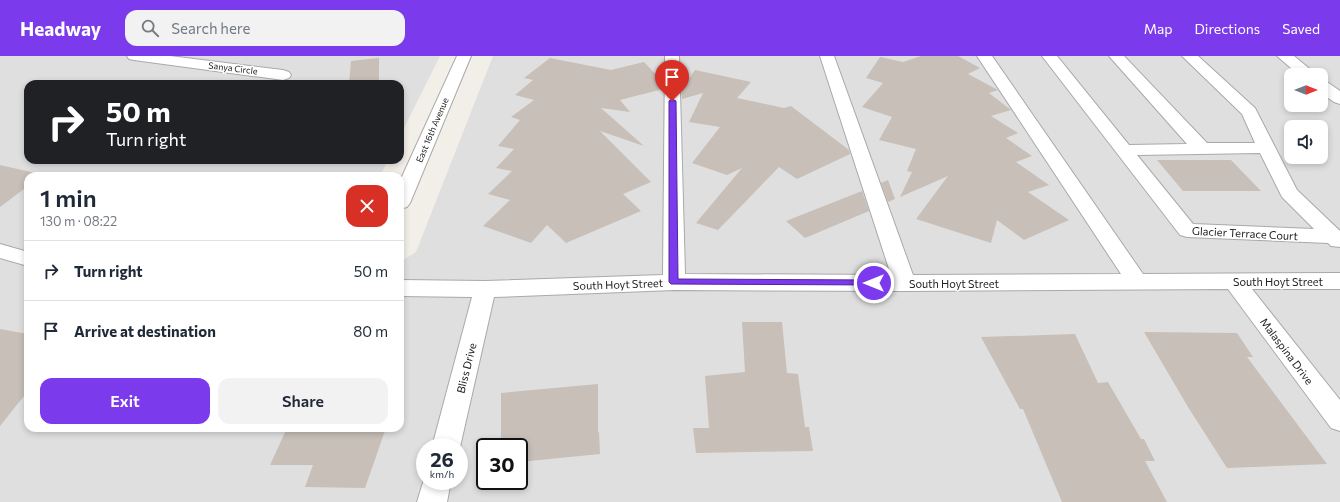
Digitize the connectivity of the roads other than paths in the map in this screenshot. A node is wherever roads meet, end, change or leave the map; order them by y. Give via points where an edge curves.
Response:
1 (134, 56) edge
2 (464, 56) edge
3 (672, 56) edge
4 (826, 56) edge
5 (984, 56) edge
6 (1049, 56) edge
7 (1116, 56) edge
8 (1189, 56) edge
9 (1284, 56) edge
10 (1300, 68) edge
11 (283, 75) dead end
12 (1328, 90) edge
13 (1340, 99) edge
14 (1267, 148) junction
15 (1202, 149) junction
16 (1123, 150) junction
17 (404, 194) edge
18 (1337, 240) edge
19 (0, 251) edge
20 (24, 259) edge
21 (1234, 281) junction
22 (1340, 281) edge
23 (674, 282) junction
24 (1137, 282) junction
25 (905, 283) junction
26 (404, 288) edge
27 (485, 289) junction
28 (1340, 420) edge
29 (448, 438) edge
30 (435, 490) edge
31 (432, 502) edge

1 - 11 street, Sanya Circle
2 - 17 street, East 16th Avenue
3 - 23 street
4 - 25 street
5 - 24 street
6 - 16 street, Glacier Terrace Court
7 - 15 street
8 - 14 street, Glacier Terrace Court via 1249,112
9 - 10 street
12 - 13 street
14 - 15 street
14 - 18 street, Glacier Terrace Court via 1289,193
15 - 16 street
16 - 18 street, Glacier Terrace Court via 1187,230
19 - 20 street
21 - 22 street, South Hoyt Street
21 - 24 street, South Hoyt Street
21 - 28 street, Malaspina Drive
23 - 25 street, South Hoyt Street
23 - 27 street, South Hoyt Street
24 - 25 street, South Hoyt Street
26 - 27 street, South Hoyt Street
27 - 29 street, Bliss Drive
30 - 31 street

